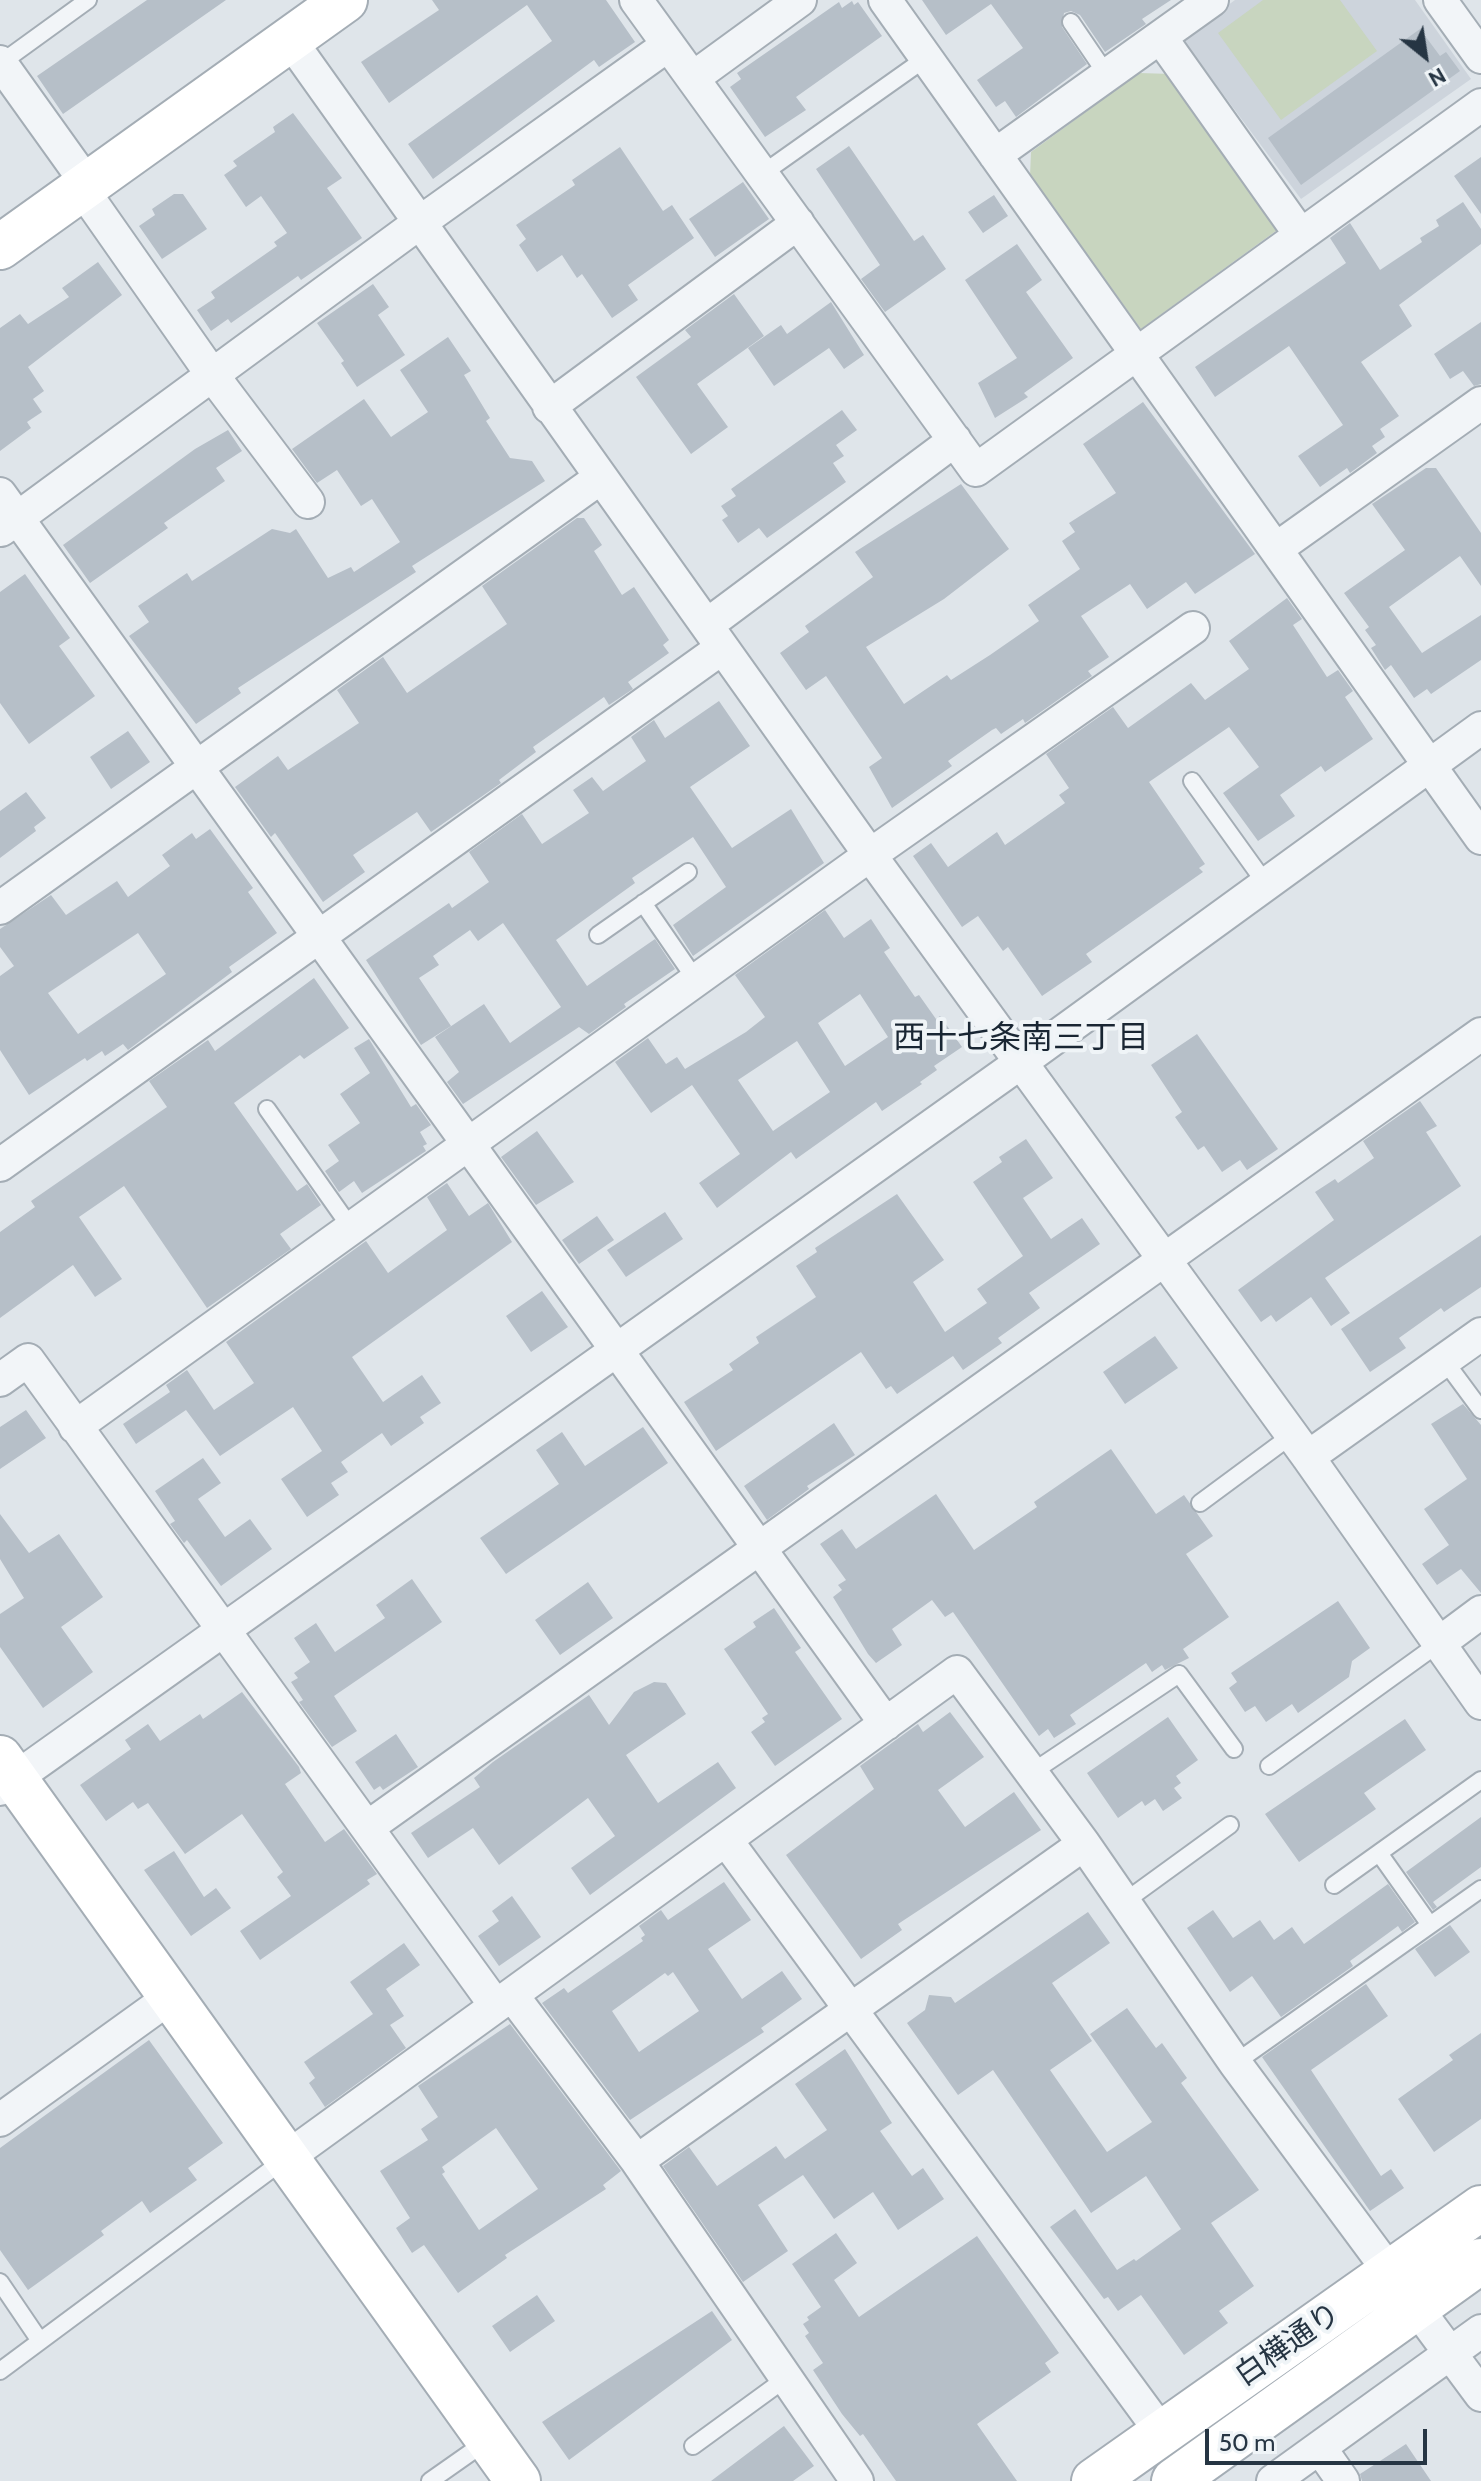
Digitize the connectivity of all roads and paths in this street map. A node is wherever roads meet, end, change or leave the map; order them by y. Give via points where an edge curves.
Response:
1 (88, 0) edge
2 (636, 0) edge
3 (800, 0) edge
4 (885, 0) edge
5 (1212, 0) edge
6 (1440, 0) edge
7 (330, 4) edge
8 (1071, 22) dead end
9 (1161, 38) junction
10 (290, 40) junction
11 (668, 45) junction
12 (1481, 57) edge
13 (926, 58) junction
14 (0, 62) edge
15 (1107, 75) junction
16 (693, 78) junction
17 (1481, 105) edge
18 (995, 155) junction
19 (762, 174) junction
20 (85, 187) junction
21 (419, 223) junction
22 (798, 223) junction
23 (1300, 234) junction
24 (0, 247) edge
25 (1137, 353) junction
26 (213, 376) junction
27 (1481, 403) edge
28 (549, 407) junction
29 (955, 440) junction
30 (600, 478) junction
31 (308, 502) dead end
32 (6, 514) edge
33 (1276, 549) junction
34 (1193, 628) dead end
35 (714, 636) junction
36 (1481, 728) edge
37 (1430, 765) junction
38 (196, 766) junction
39 (1192, 781) dead end
40 (1481, 838) edge
41 (870, 855) junction
42 (688, 872) dead end
43 (1266, 884) junction
44 (643, 903) junction
45 (0, 908) edge
46 (598, 935) dead end
47 (319, 936) junction
48 (696, 980) junction
49 (1481, 1034) edge
50 (1020, 1063) junction
51 (267, 1109) dead end
52 (468, 1144) junction
53 (0, 1165) edge
54 (351, 1228) junction
55 (1163, 1261) junction
56 (1481, 1334) edge
57 (616, 1349) junction
58 (1444, 1360) junction
59 (0, 1380) edge
60 (1481, 1410) edge
61 (75, 1427) junction
62 (1300, 1446) junction
63 (1200, 1503) dead end
64 (761, 1551) junction
65 (1481, 1612) edge
66 (224, 1630) junction
67 (1438, 1644) junction
68 (1481, 1703) edge
69 (886, 1724) junction
70 (1234, 1749) dead end
71 (1269, 1766) dead end
72 (1031, 1773) junction
73 (5, 1775) edge
74 (1481, 1780) edge
75 (1230, 1825) dead end
76 (368, 1827) junction
77 (726, 1840) junction
78 (1084, 1844) junction
79 (1379, 1853) junction
80 (1334, 1885) dead end
81 (1481, 1889) edge
82 (1124, 1902) junction
83 (1430, 1925) junction
84 (172, 1996) junction
85 (504, 2001) junction
86 (850, 2010) junction
87 (1235, 2063) junction
88 (0, 2120) edge
89 (289, 2156) junction
90 (637, 2161) junction
91 (1481, 2208) edge
92 (1481, 2261) edge
93 (0, 2282) edge
94 (1402, 2292) junction
95 (1481, 2331) edge
96 (40, 2341) junction
97 (1451, 2353) junction
98 (0, 2371) edge
99 (785, 2379) junction
100 (1481, 2395) edge
101 (1162, 2433) junction
102 (489, 2440) junction
103 (693, 2446) dead end
104 (1320, 2448) junction
105 (853, 2480) edge
106 (430, 2481) edge
107 (518, 2481) edge
108 (1094, 2481) edge
109 (1174, 2481) edge
110 (1273, 2481) edge
111 (1343, 2481) edge

1 - 14 lane
2 - 11 street
3 - 16 street
4 - 13 street
5 - 9 street
6 - 12 street
7 - 10 street
8 - 15 lane
9 - 15 street
9 - 23 street
10 - 20 street
10 - 21 street
11 - 16 street
11 - 21 street
13 - 18 street
13 - 19 lane
14 - 20 street
15 - 18 street
16 - 19 street
17 - 23 street
18 - 25 street
19 - 22 street
20 - 24 street
20 - 26 street
21 - 26 street
21 - 28 street
22 - 28 street
22 - 29 street
23 - 25 street
25 - 29 street via 976,470
25 - 33 street
26 - 31 street
26 - 32 street
27 - 33 street
28 - 30 street
29 - 35 street
30 - 35 street
30 - 38 street
32 - 38 street
33 - 37 street
34 - 41 street
35 - 41 street
35 - 47 street
36 - 37 street
37 - 40 street
37 - 43 street
38 - 45 street
38 - 47 street
39 - 43 lane
41 - 48 street
41 - 50 street
42 - 44 lane
43 - 50 street
44 - 46 lane
44 - 48 lane
47 - 52 street
47 - 53 street
48 - 52 street
49 - 55 street
50 - 55 street
50 - 57 street
51 - 54 lane
52 - 54 street
52 - 57 street
54 - 61 street
55 - 62 street
55 - 64 street
56 - 58 street
57 - 64 street
57 - 66 street
58 - 60 lane
58 - 62 street
59 - 61 street via 28,1360
61 - 66 street
62 - 63 lane
62 - 67 street
64 - 69 street
64 - 76 street
65 - 67 street
66 - 73 street
66 - 76 street
67 - 68 street
67 - 71 lane
69 - 72 street via 957,1672
69 - 77 street
70 - 72 lane via 1179,1674
72 - 78 street
73 - 84 street
74 - 79 lane
75 - 82 lane
76 - 85 street
77 - 85 street
77 - 86 street
78 - 82 street
78 - 86 street
79 - 80 lane
79 - 83 lane
81 - 83 lane
82 - 87 street
83 - 87 lane
84 - 88 street
84 - 89 street
85 - 89 street
85 - 90 street
86 - 90 street
86 - 101 street
87 - 94 street
89 - 96 lane
89 - 102 street
90 - 99 street
91 - 94 street, 白樺通り
92 - 94 street, 白樺通り
93 - 96 lane
94 - 97 street
94 - 101 street, 白樺通り
94 - 109 street, 白樺通り
95 - 97 street
96 - 98 lane
97 - 100 street
97 - 104 street
99 - 103 lane
99 - 105 street
101 - 108 street, 白樺通り
102 - 106 lane
102 - 107 street
104 - 110 street
104 - 111 street

